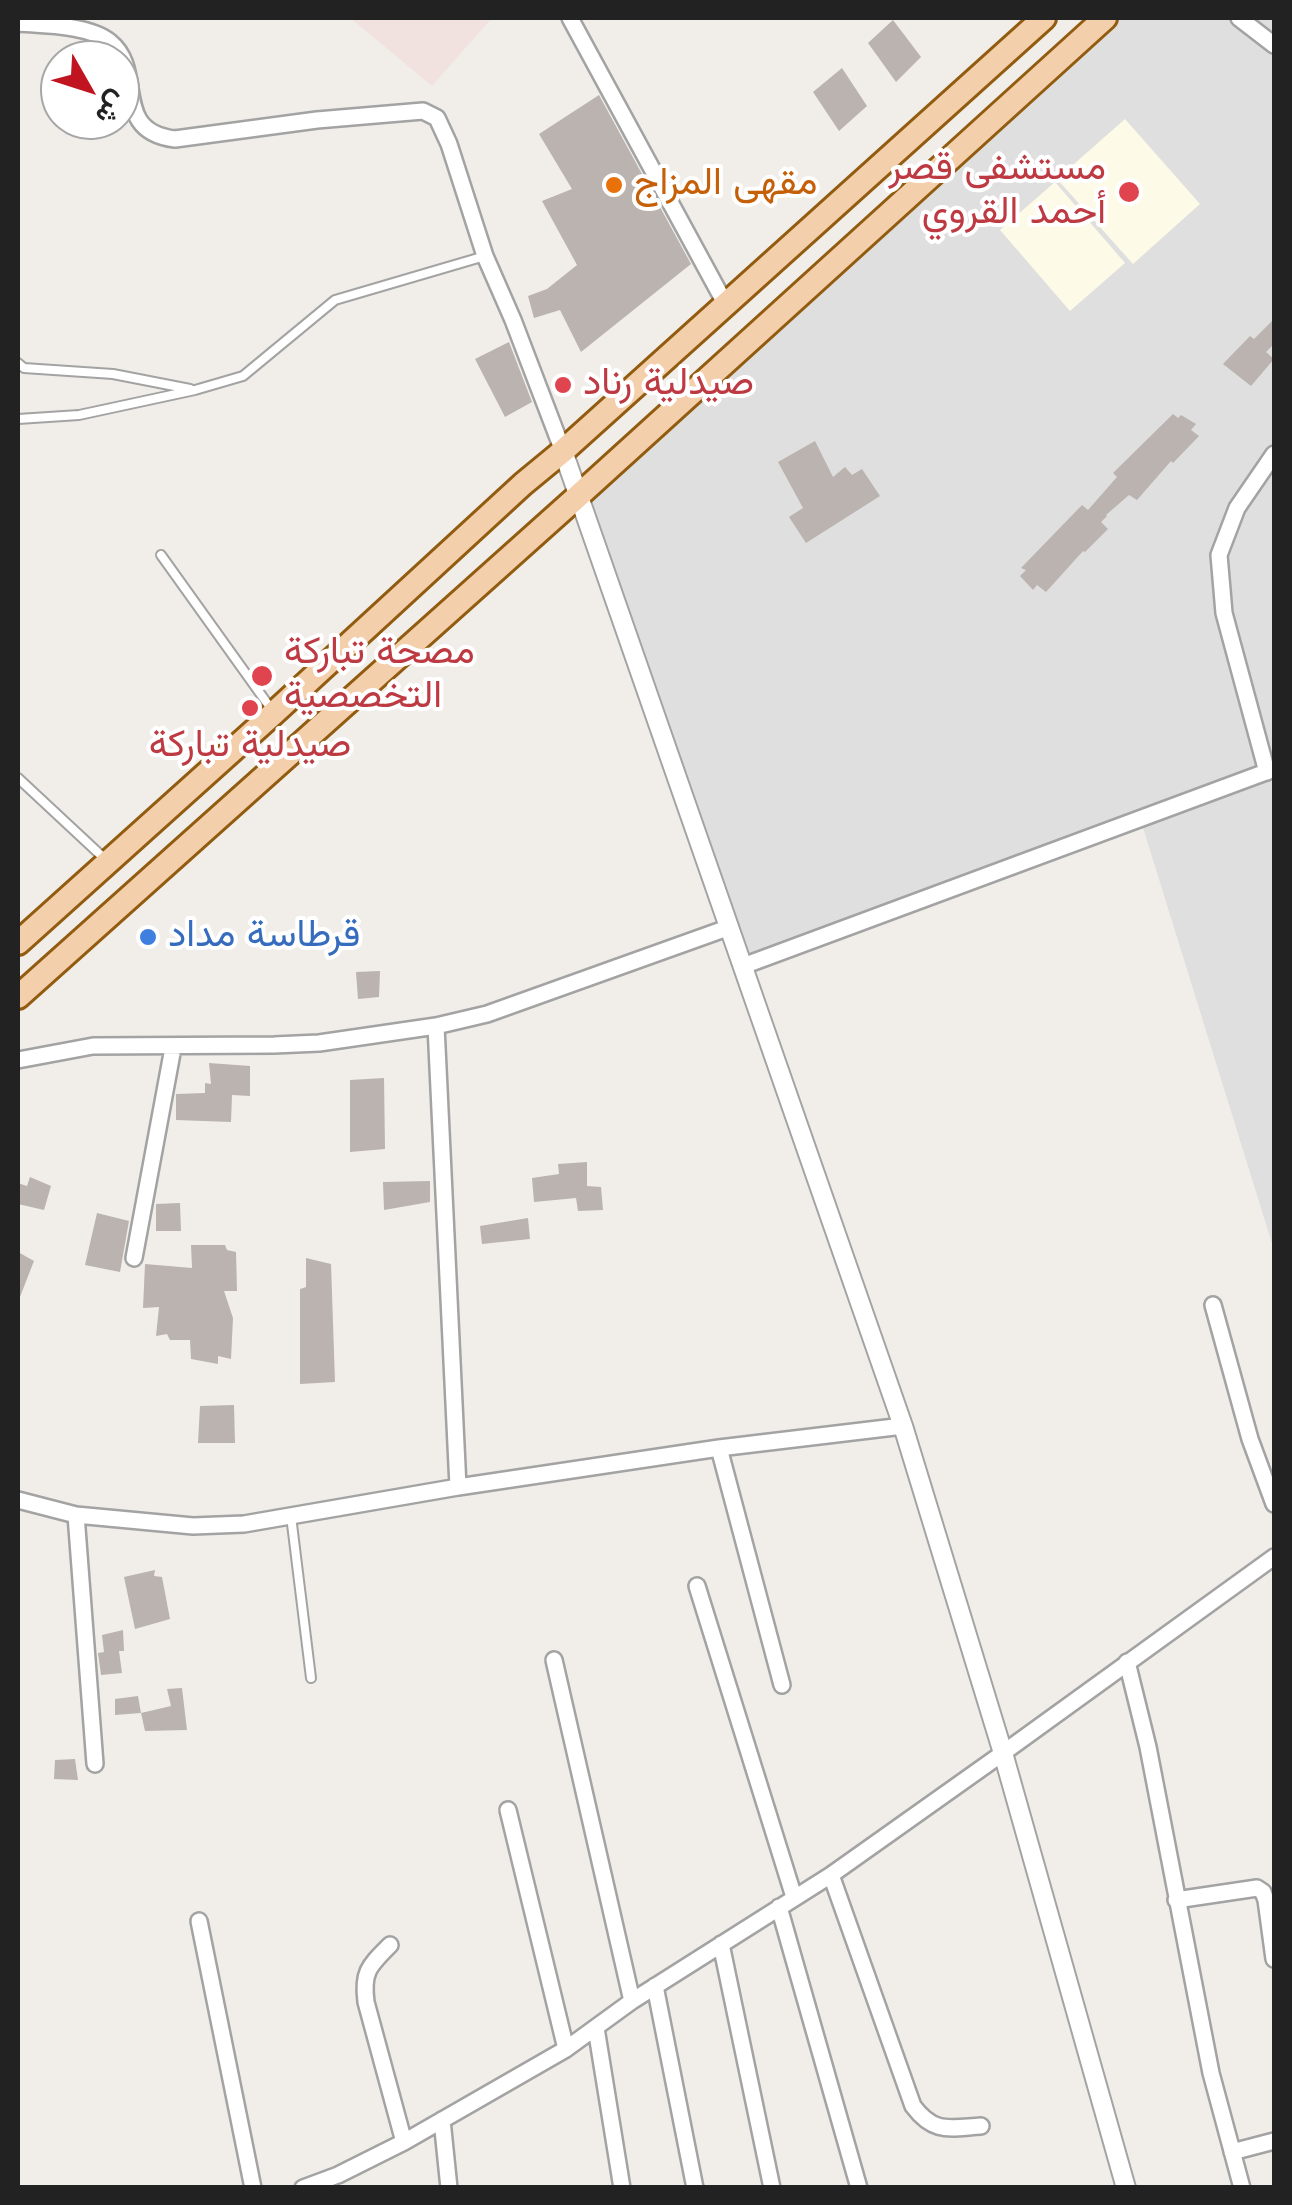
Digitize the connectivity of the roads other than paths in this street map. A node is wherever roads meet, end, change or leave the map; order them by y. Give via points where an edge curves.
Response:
1 (570, 18) edge
2 (1106, 18) edge
3 (1239, 18) edge
4 (1033, 22) edge
5 (18, 23) edge
6 (1274, 44) edge
7 (485, 256) junction
8 (726, 305) junction
9 (18, 363) edge
10 (194, 390) junction
11 (18, 419) edge
12 (562, 451) junction
13 (1274, 454) edge
14 (577, 497) junction
15 (161, 555) dead end
16 (274, 713) junction
17 (1271, 770) edge
18 (18, 778) edge
19 (107, 862) junction
20 (730, 927) junction
21 (18, 943) edge
22 (743, 966) junction
23 (18, 997) edge
24 (436, 1026) junction
25 (173, 1048) junction
26 (18, 1060) edge
27 (134, 1258) dead end
28 (1213, 1305) dead end
29 (903, 1426) junction
30 (718, 1448) junction
31 (458, 1488) junction
32 (18, 1500) edge
33 (1274, 1504) edge
34 (76, 1515) junction
35 (292, 1516) junction
36 (1274, 1556) edge
37 (697, 1586) dead end
38 (554, 1660) dead end
39 (1127, 1662) junction
40 (311, 1678) dead end
41 (782, 1684) dead end
42 (1004, 1754) junction
43 (95, 1764) dead end
44 (508, 1810) dead end
45 (832, 1874) junction
46 (794, 1897) junction
47 (1176, 1900) junction
48 (779, 1906) junction
49 (199, 1920) dead end
50 (721, 1944) junction
51 (390, 1946) dead end
52 (1274, 1959) edge
53 (655, 1986) junction
54 (632, 2001) junction
55 (596, 2028) junction
56 (566, 2049) junction
57 (442, 2120) junction
58 (981, 2126) dead end
59 (1274, 2141) edge
60 (404, 2142) junction
61 (1232, 2152) junction
62 (339, 2181) edge
63 (252, 2188) edge
64 (303, 2188) edge
65 (449, 2188) edge
66 (622, 2188) edge
67 (695, 2188) edge
68 (772, 2188) edge
69 (858, 2188) edge
70 (1126, 2188) edge
71 (1242, 2188) edge

1 - 8 street
2 - 14 main road
3 - 6 street
4 - 8 main road
5 - 7 street via 109,40 124,63 135,112 158,136 432,114 449,144
7 - 10 lane via 335,300 243,376
7 - 12 street
8 - 12 main road
9 - 10 lane
10 - 11 lane via 79,415
12 - 14 street
12 - 16 main road
13 - 17 street via 1237,508 1219,556 1224,614
14 - 20 street
14 - 23 main road
15 - 16 lane
16 - 19 main road
17 - 22 street
18 - 19 lane
19 - 21 main road
20 - 22 street
20 - 24 street
22 - 29 street
24 - 25 street via 319,1042
24 - 31 street
25 - 26 street via 93,1046
25 - 27 street
28 - 33 street
29 - 30 street
29 - 42 street
30 - 31 street
30 - 41 street
31 - 35 street
32 - 34 street
34 - 35 street via 193,1526
34 - 43 street
35 - 40 lane
36 - 39 street
37 - 46 street
38 - 54 street
39 - 42 street
39 - 47 street
42 - 45 street
42 - 70 street
44 - 56 street
45 - 46 street
45 - 58 street via 913,2106 939,2128
46 - 48 street
47 - 52 street via 1257,1888 1266,1900
47 - 61 street
48 - 50 street
48 - 69 street
49 - 63 street
50 - 53 street
50 - 68 street
51 - 60 street via 363,1982
53 - 54 street
53 - 67 street
54 - 55 street
55 - 56 street
55 - 66 street
56 - 57 street
57 - 60 street
57 - 65 street
59 - 61 street
60 - 62 street
61 - 71 street
62 - 64 street

